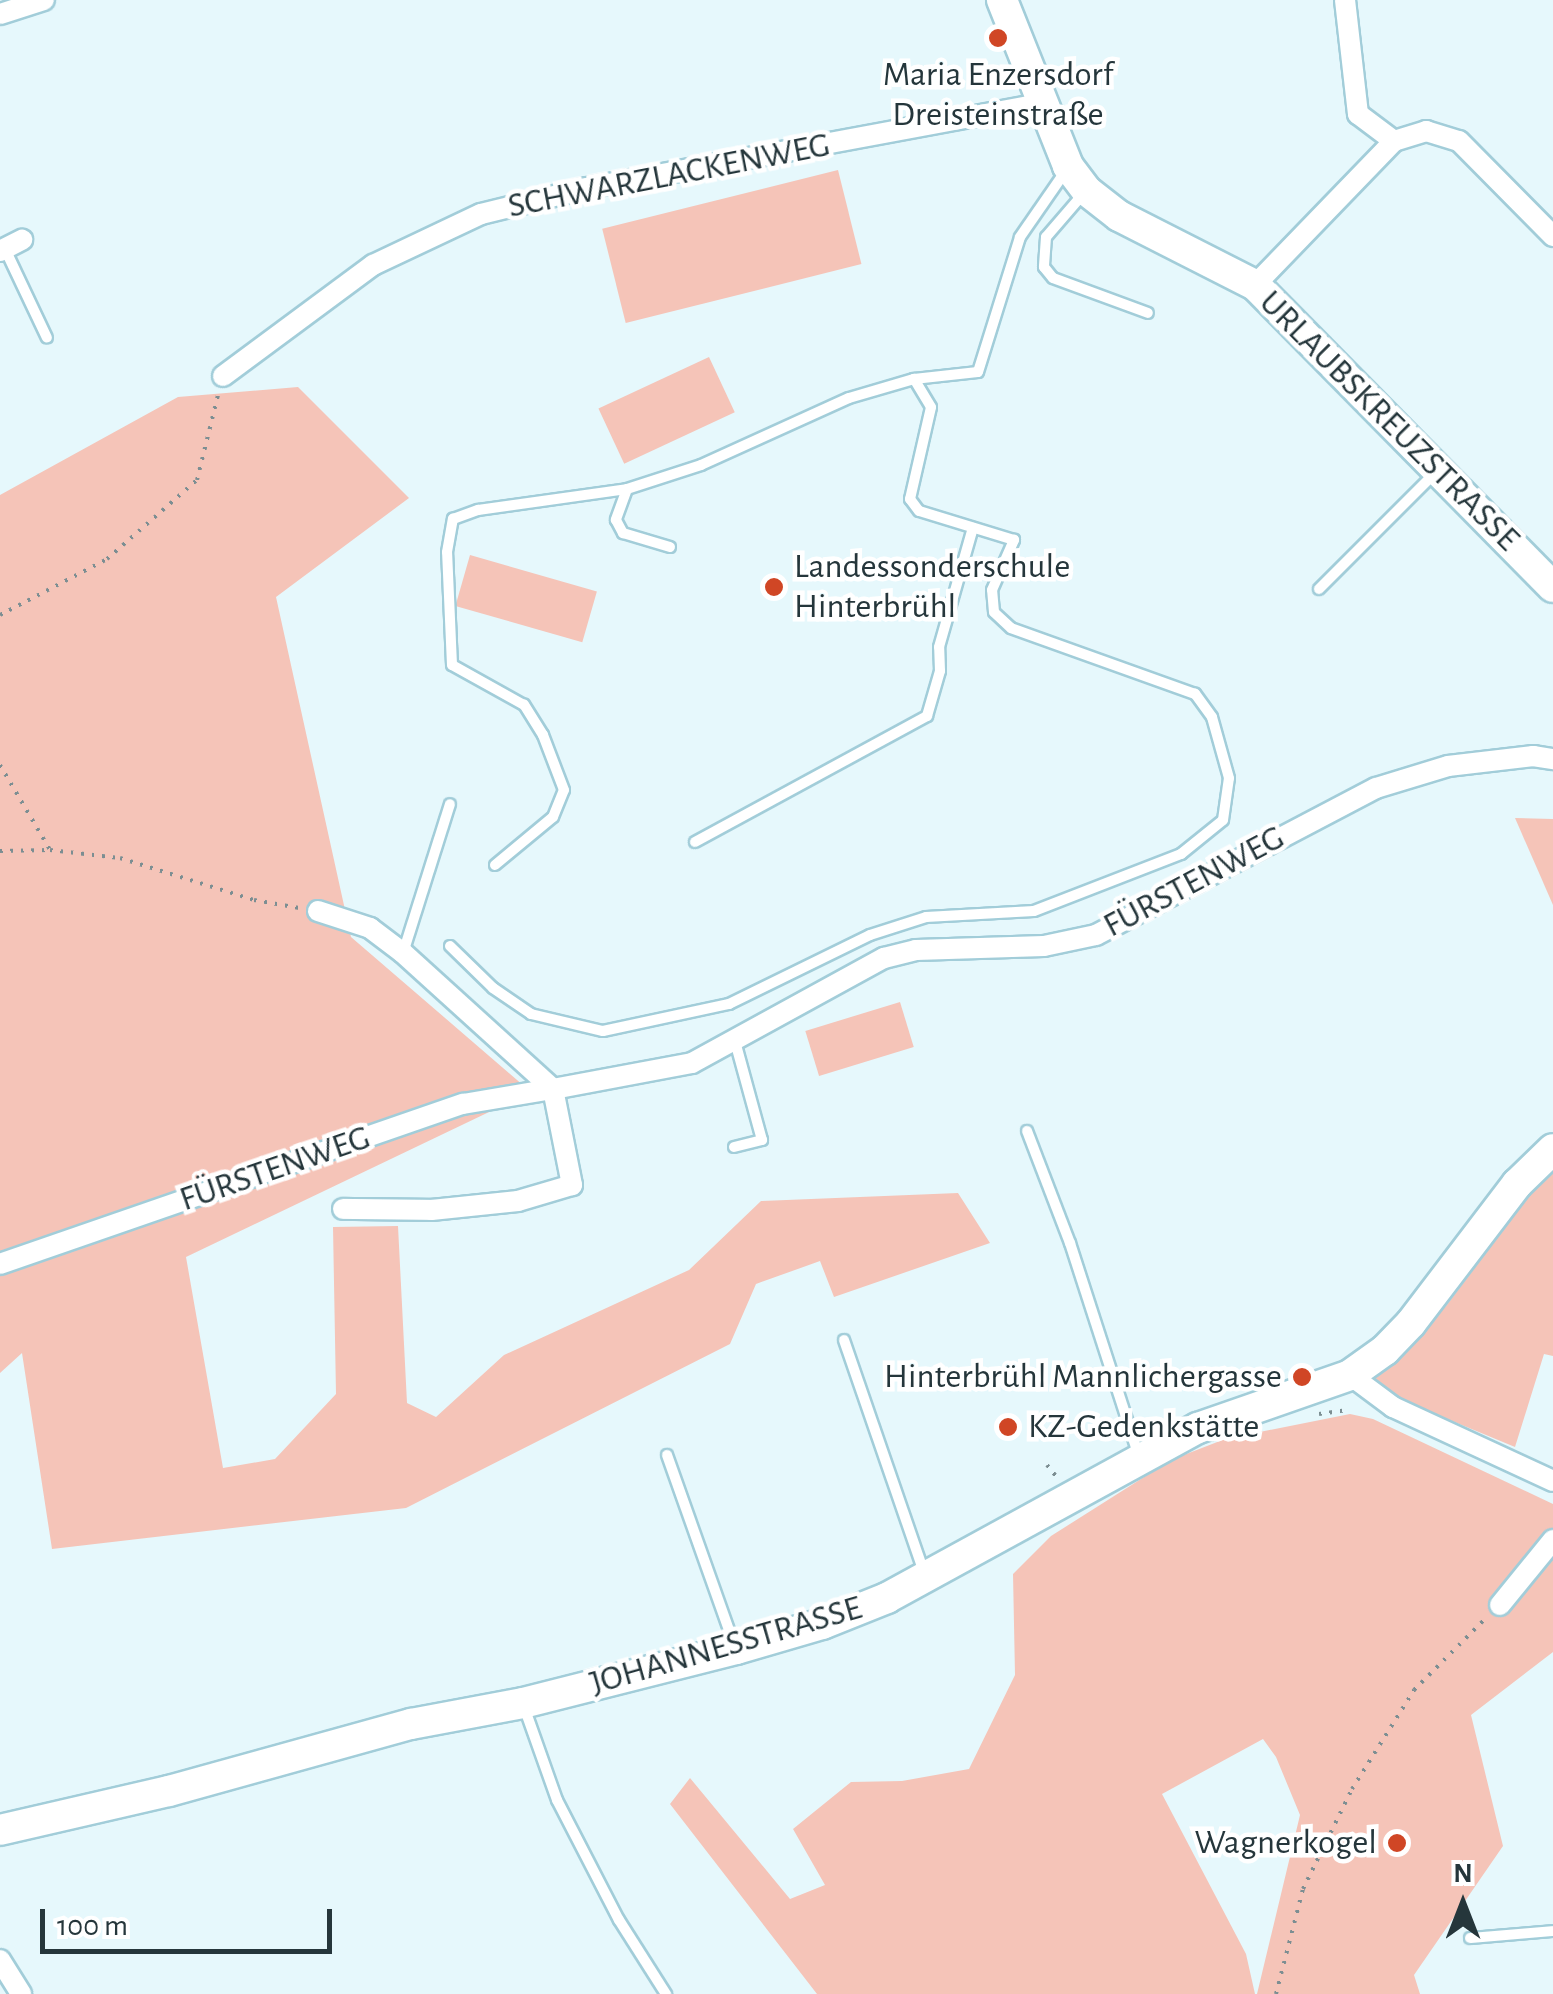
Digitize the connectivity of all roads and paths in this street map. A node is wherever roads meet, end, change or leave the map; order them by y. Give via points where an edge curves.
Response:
1 (44, 0) edge
2 (1002, 0) edge
3 (1345, 0) edge
4 (0, 14) edge
5 (1040, 104) junction
6 (1394, 141) junction
7 (1077, 178) junction
8 (1553, 236) edge
9 (9, 247) edge
10 (1255, 286) junction
11 (1148, 314) dead end
12 (46, 338) dead end
13 (223, 376) joint
14 (914, 379) junction
15 (1438, 470) junction
16 (627, 489) junction
17 (973, 528) junction
18 (670, 547) dead end
19 (1553, 588) edge
20 (1318, 589) dead end
21 (0, 615) edge
22 (1553, 759) edge
23 (0, 764) edge
24 (450, 804) dead end
25 (695, 842) dead end
26 (50, 850) junction
27 (0, 852) edge
28 (495, 865) dead end
29 (318, 912) joint
30 (450, 946) dead end
31 (403, 952) junction
32 (735, 1040) junction
33 (553, 1089) junction
34 (1027, 1131) dead end
35 (734, 1147) dead end
36 (1553, 1150) edge
37 (343, 1209) dead end
38 (0, 1264) edge
39 (844, 1340) dead end
40 (1350, 1375) junction
41 (668, 1455) dead end
42 (1140, 1460) junction
43 (1046, 1465) dead end
44 (1059, 1480) dead end
45 (1553, 1481) edge
46 (1553, 1540) edge
47 (926, 1579) junction
48 (1500, 1605) joint
49 (736, 1649) junction
50 (523, 1703) junction
51 (0, 1830) edge
52 (1553, 1931) edge
53 (1470, 1938) dead end
54 (0, 1960) edge
55 (22, 1994) edge
56 (666, 1994) edge
57 (1276, 1994) edge

1 - 4 street
2 - 5 main road, URLAUBSKREUZSTRASSE
3 - 6 street via 1358,114
5 - 7 main road, URLAUBSKREUZSTRASSE
5 - 13 street, SCHWARZLACKENWEG via 587,188 481,214 372,264
6 - 8 street via 1426,131 1459,140
6 - 10 street
7 - 10 main road, URLAUBSKREUZSTRASSE via 1118,216
7 - 11 lane via 1046,237 1044,267 1053,278
7 - 14 lane via 1020,237 978,372
9 - 12 lane
10 - 15 main road, URLAUBSKREUZSTRASSE
13 - 21 path via 198,480 107,559
14 - 16 lane via 848,398 716,459
14 - 17 lane via 930,407 910,500 919,511
15 - 19 main road, URLAUBSKREUZSTRASSE
15 - 20 lane
16 - 18 lane via 616,520 623,533
16 - 28 lane via 454,519 447,552 452,664 524,705 564,790 553,816
17 - 25 lane via 926,716
17 - 30 lane via 1014,540 992,590 994,612 1012,628 1195,694 1212,717 1229,778 1223,820 1181,854 1034,912 926,917 870,935 729,1004 603,1031 532,1014
22 - 32 street, FÜRSTENWEG via 1448,766 1376,788 1096,935 1044,946 916,950 884,958
23 - 26 path
24 - 31 lane
26 - 27 path
26 - 29 path via 120,858 254,900
29 - 31 street via 370,928
31 - 33 street
32 - 33 street, FÜRSTENWEG via 692,1063
32 - 35 lane via 762,1140
33 - 37 street via 572,1184 518,1201
33 - 38 street, FÜRSTENWEG via 462,1104
34 - 42 lane
36 - 40 main road, JOHANNESSTRASSE via 1517,1184 1386,1350
39 - 47 lane
40 - 42 main road, JOHANNESSTRASSE via 1198,1428
40 - 45 street via 1393,1407
41 - 49 lane
42 - 47 main road, JOHANNESSTRASSE
43 - 44 path
46 - 48 street
47 - 49 main road, JOHANNESSTRASSE via 822,1624
48 - 57 path via 1414,1690 1352,1790 1302,1889
49 - 50 main road, JOHANNESSTRASSE
50 - 51 main road, JOHANNESSTRASSE via 411,1724
50 - 56 lane via 558,1800 619,1920
52 - 53 lane
54 - 55 street

